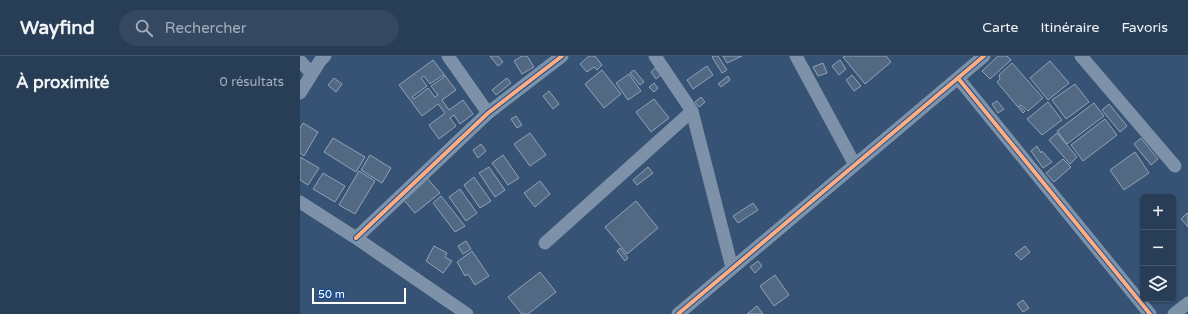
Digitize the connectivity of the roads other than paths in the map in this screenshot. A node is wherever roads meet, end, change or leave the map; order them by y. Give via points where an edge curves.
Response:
1 (325, 56) edge
2 (448, 56) edge
3 (562, 56) edge
4 (655, 56) edge
5 (796, 56) edge
6 (984, 56) edge
7 (1081, 56) edge
8 (300, 61) edge
9 (312, 74) junction
10 (958, 78) junction
11 (300, 93) edge
12 (692, 111) junction
13 (488, 113) junction
14 (855, 165) junction
15 (1175, 166) dead end
16 (300, 202) edge
17 (356, 238) junction
18 (546, 244) dead end
19 (732, 268) junction
20 (1188, 303) edge
21 (467, 314) edge
22 (678, 314) edge
23 (1150, 314) edge
24 (1174, 314) edge

1 - 9 street
2 - 13 street
3 - 13 street
4 - 12 street
5 - 14 street
6 - 10 street
7 - 15 street
8 - 9 street
9 - 11 street
10 - 14 street
10 - 23 street
12 - 18 street
12 - 19 street
13 - 17 street
14 - 19 street
16 - 17 street
17 - 21 street
19 - 22 street
20 - 24 street

